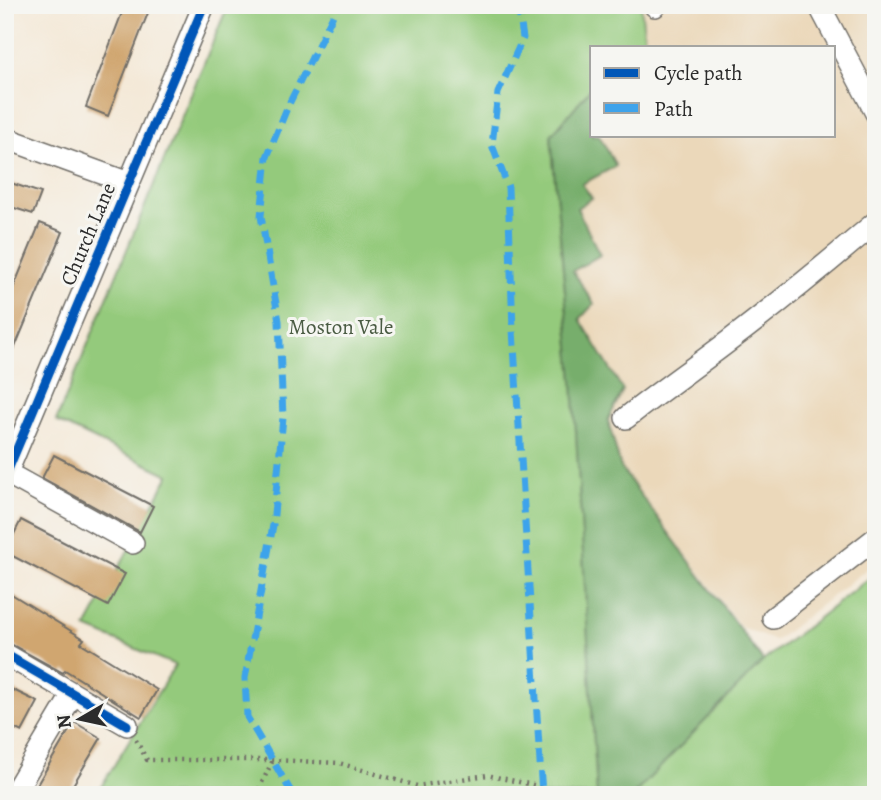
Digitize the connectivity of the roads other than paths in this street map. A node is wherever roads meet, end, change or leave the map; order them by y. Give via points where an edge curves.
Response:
1 (204, 5) edge
2 (819, 5) edge
3 (876, 113) edge
4 (5, 138) edge
5 (129, 183) junction
6 (876, 222) edge
7 (626, 418) dead end
8 (6, 474) edge
9 (876, 538) edge
10 (133, 543) dead end
11 (773, 618) dead end
12 (5, 654) edge
13 (73, 694) junction
14 (127, 725) road end
15 (13, 795) edge

1 - 5 street, Church Lane
2 - 3 street
4 - 5 street
5 - 8 street, Church Lane
6 - 7 street via 798,288
8 - 10 street
9 - 11 street
12 - 13 street
13 - 14 street
13 - 15 street

